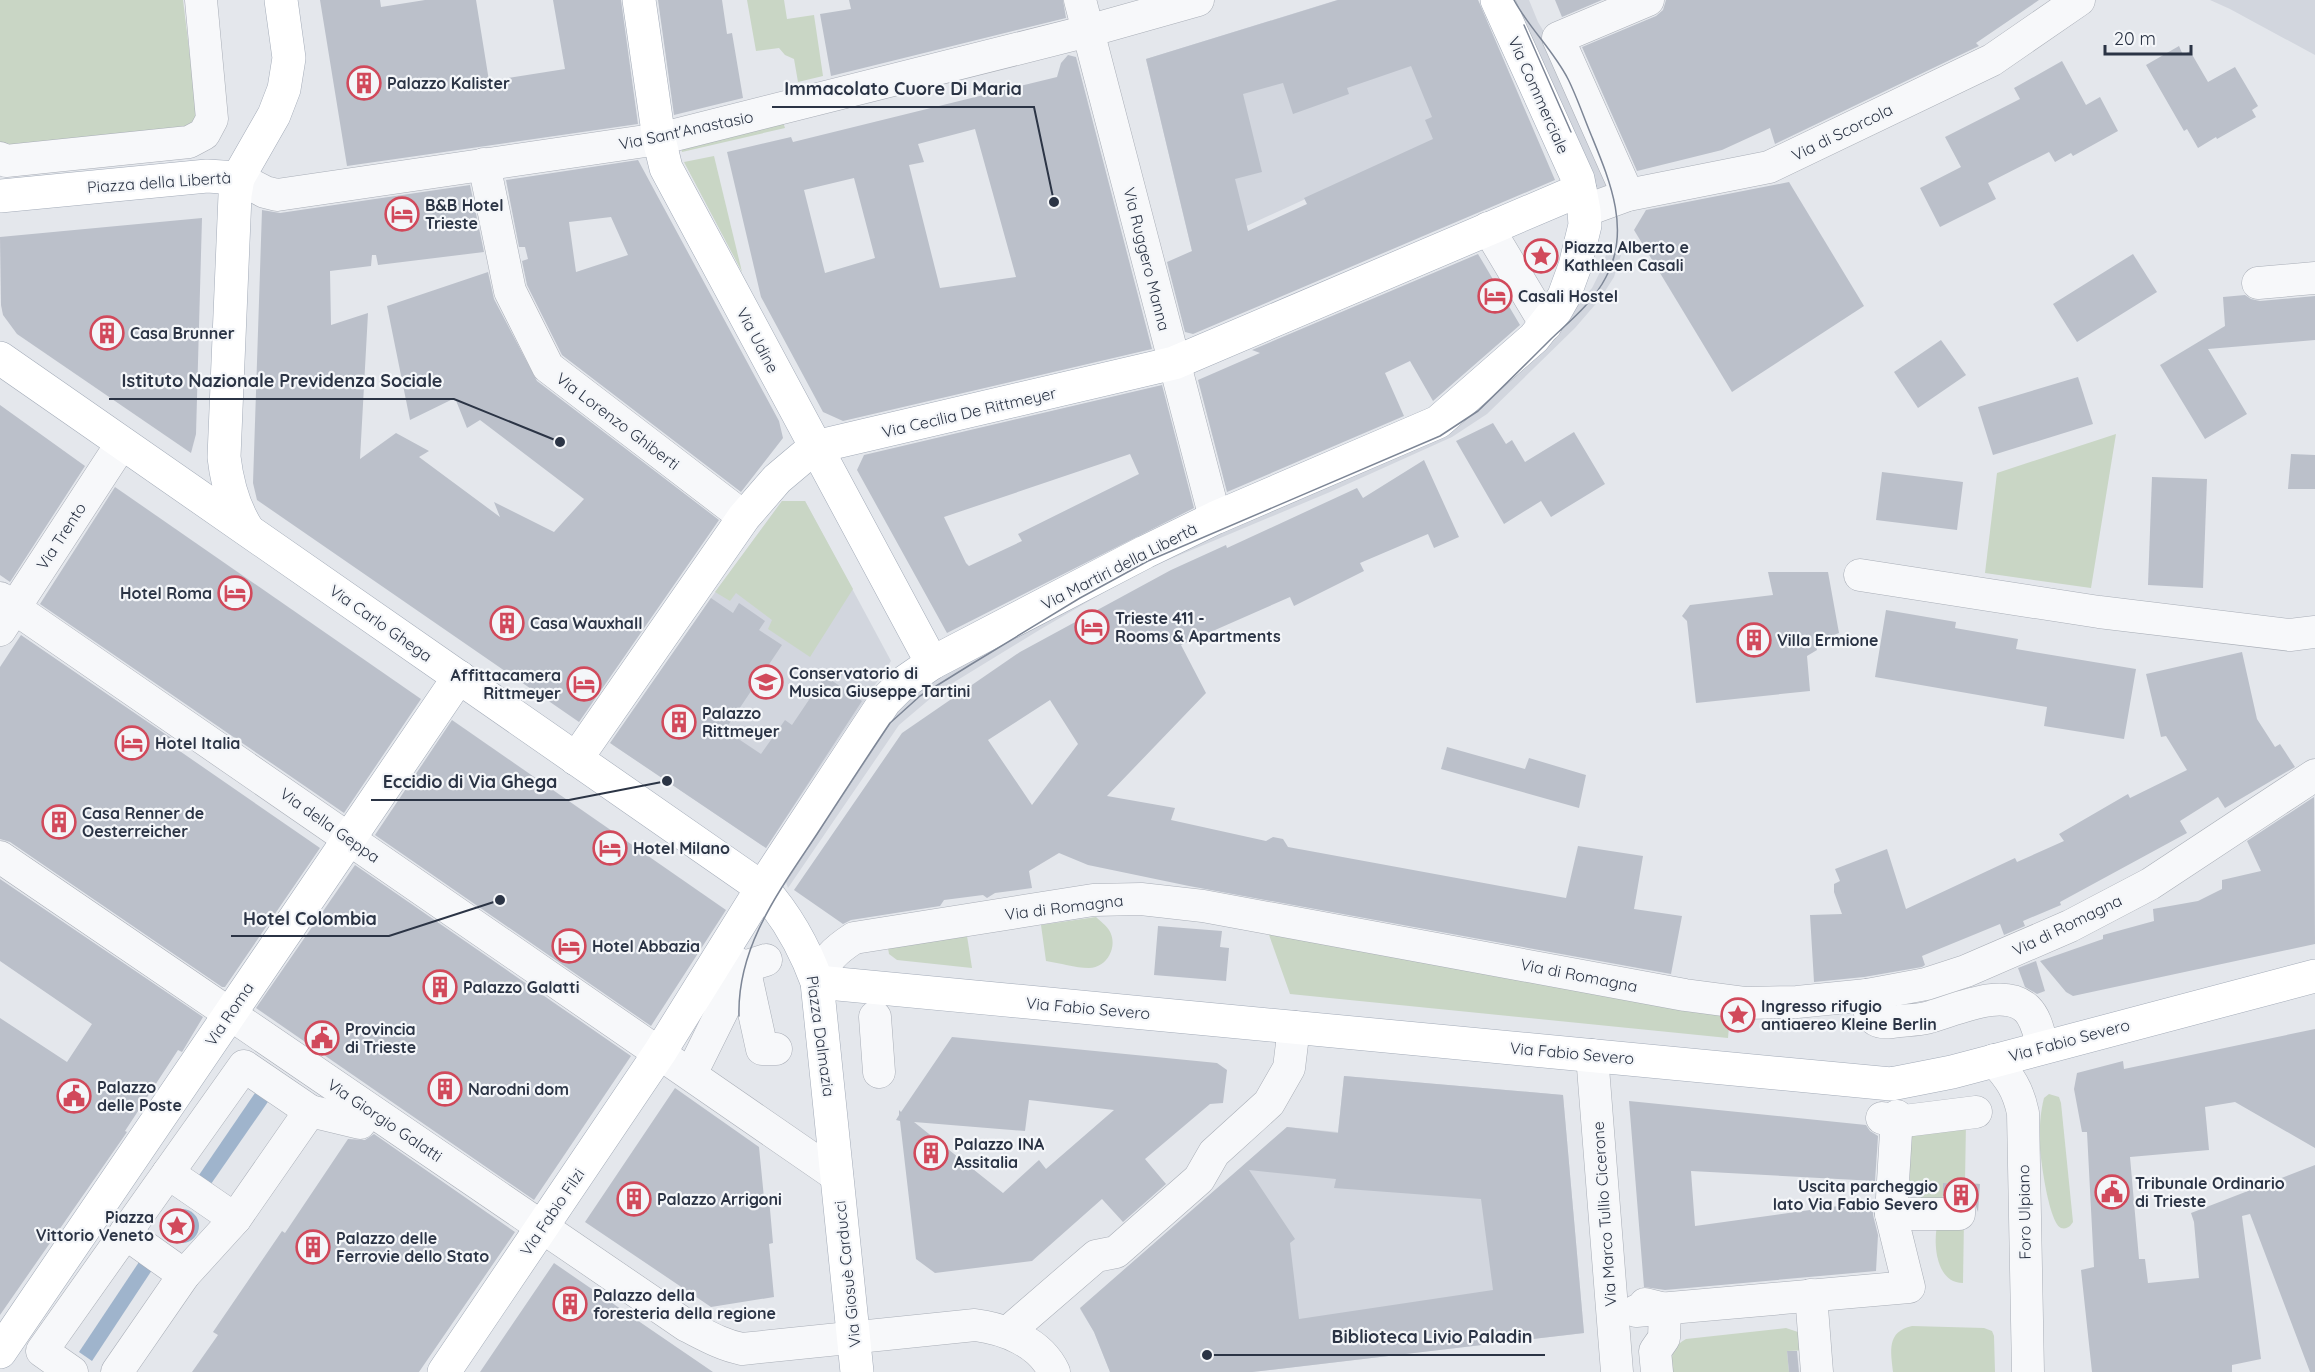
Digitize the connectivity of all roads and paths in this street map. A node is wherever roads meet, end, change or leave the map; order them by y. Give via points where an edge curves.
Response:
1 (281, 0) edge
2 (639, 0) edge
3 (1080, 0) edge
4 (1198, 0) edge
5 (1497, 0) edge
6 (1648, 0) edge
7 (2079, 0) edge
8 (198, 2) edge
9 (1088, 31) junction
10 (659, 139) junction
11 (0, 158) edge
12 (484, 164) junction
13 (238, 178) junction
14 (1628, 195) junction
15 (0, 196) edge
16 (1582, 200) junction
17 (1488, 228) junction
18 (2315, 278) edge
19 (2258, 283) dead end
20 (1546, 325) junction
21 (0, 358) edge
22 (1174, 363) junction
23 (122, 443) junction
24 (815, 447) junction
25 (744, 517) junction
26 (1215, 518) junction
27 (249, 531) junction
28 (1860, 575) dead end
29 (5, 612) edge
30 (2315, 632) edge
31 (932, 663) junction
32 (459, 677) junction
33 (576, 759) junction
34 (2315, 775) edge
35 (349, 838) junction
36 (0, 857) edge
37 (762, 888) junction
38 (2315, 976) edge
39 (817, 982) junction
40 (1867, 995) junction
41 (229, 1013) junction
42 (1294, 1027) junction
43 (871, 1031) dead end
44 (2043, 1047) junction
45 (776, 1049) dead end
46 (660, 1052) junction
47 (1592, 1055) junction
48 (1994, 1060) junction
49 (697, 1062) dead end
50 (879, 1072) dead end
51 (310, 1111) junction
52 (1976, 1112) dead end
53 (360, 1124) dead end
54 (168, 1173) junction
55 (837, 1176) junction
56 (1959, 1210) dead end
57 (1891, 1214) junction
58 (235, 1219) junction
59 (542, 1227) junction
60 (125, 1233) junction
61 (184, 1275) junction
62 (1811, 1295) junction
63 (1008, 1332) junction
64 (854, 1337) junction
65 (18, 1357) edge
66 (1815, 1369) edge
67 (72, 1372) edge
68 (117, 1372) edge
69 (444, 1372) edge
70 (857, 1372) edge
71 (1054, 1372) edge
72 (1617, 1372) edge
73 (1657, 1372) edge
74 (2028, 1372) edge

1 - 13 main road, Piazza della Libertà via 289,58 284,89 274,115
2 - 10 main road, Via Udine
3 - 9 street, Via Ruggero Manna
4 - 9 street, Via Sant'Anastasio
5 - 16 main road, Via Commerciale via 1578,179
6 - 14 street via 1558,38
7 - 14 street, Via di Scorcola via 1992,60 1769,167
8 - 11 street via 212,119 205,140 6,161
9 - 10 street, Via Sant'Anastasio
9 - 22 street, Via Ruggero Manna
10 - 12 street, Via Sant'Anastasio
10 - 24 main road, Via Udine via 666,168
12 - 13 street, Via Sant'Anastasio via 277,195
12 - 25 street, Via Lorenzo Ghiberti via 510,291 548,367
13 - 15 main road, Piazza della Libertà via 207,176
13 - 27 main road via 232,219 224,456 238,514
14 - 16 street, Via di Scorcola
16 - 17 main road
16 - 20 main road via 1583,236 1575,266 1564,296
17 - 20 street
17 - 22 main road, Via Cecilia De Rittmeyer
18 - 19 street
20 - 26 main road, Via Martiri della Libertà via 1438,422
21 - 23 main road, Via Carlo Ghega
22 - 24 main road, Via Cecilia De Rittmeyer
22 - 26 street, Via Ruggero Manna
23 - 27 main road, Via Carlo Ghega
23 - 29 street, Via Trento
24 - 25 main road, Via Cecilia De Rittmeyer via 777,479
24 - 31 main road, Via Udine
25 - 33 main road, Via Cecilia De Rittmeyer
26 - 31 main road, Via Martiri della Libertà
27 - 32 main road, Via Carlo Ghega
28 - 30 street via 2111,613 2290,635
29 - 35 street, Via della Geppa
31 - 37 main road, Via Martiri della Libertà via 885,701
32 - 33 main road, Via Carlo Ghega
32 - 35 main road, Via Roma
33 - 37 main road, Via Carlo Ghega
34 - 40 street, Via di Romagna via 2150,884 2070,926 1966,971 1926,984
35 - 41 main road, Via Roma
35 - 46 street, Via della Geppa
36 - 41 street, Via Giorgio Galatti
37 - 39 main road, Piazza Dalmazia via 799,939
37 - 46 main road
38 - 44 main road, Via Fabio Severo
39 - 40 street, Via di Romagna via 835,950 854,938 1093,900 1141,899 1203,906 1685,995 1746,1003
39 - 42 main road, Via Fabio Severo
39 - 55 main road, Piazza Dalmazia
40 - 44 street via 1875,1019 1885,1022 1924,1018 1988,1000 2016,1002 2036,1021
41 - 59 street, Via Giorgio Galatti
41 - 65 main road, Via Roma
42 - 47 main road, Via Fabio Severo
42 - 63 street via 1289,1068 1269,1103 1214,1153 1199,1179 1116,1252 1096,1256
43 - 50 street
44 - 48 main road, Via Fabio Severo
45 - 49 street via 762,1049 748,963
46 - 55 street
46 - 59 main road, Via Fabio Filzi
47 - 48 main road, Via Fabio Severo via 1891,1084
47 - 72 street, Via Marco Tullio Cicerone
48 - 74 street, Foro Ulpiano via 2019,1094 2023,1113
51 - 53 street
51 - 54 street via 240,1052
51 - 58 street
52 - 57 street via 1892,1119
54 - 58 street
54 - 60 street
55 - 64 main road, Via Giosuè Carducci
56 - 57 street via 1959,1214
57 - 62 street via 1909,1287
58 - 61 street
59 - 64 street, Via Giorgio Galatti via 687,1326 729,1347 742,1349
59 - 69 main road, Via Fabio Filzi
60 - 61 street
60 - 65 street
61 - 68 street
62 - 66 street
62 - 73 street via 1645,1307 1664,1338 1655,1351
63 - 64 street, Via Giorgio Galatti via 975,1324
63 - 71 street, Via Giorgio Galatti via 1039,1351
64 - 70 main road, Via Giosuè Carducci
65 - 67 street

